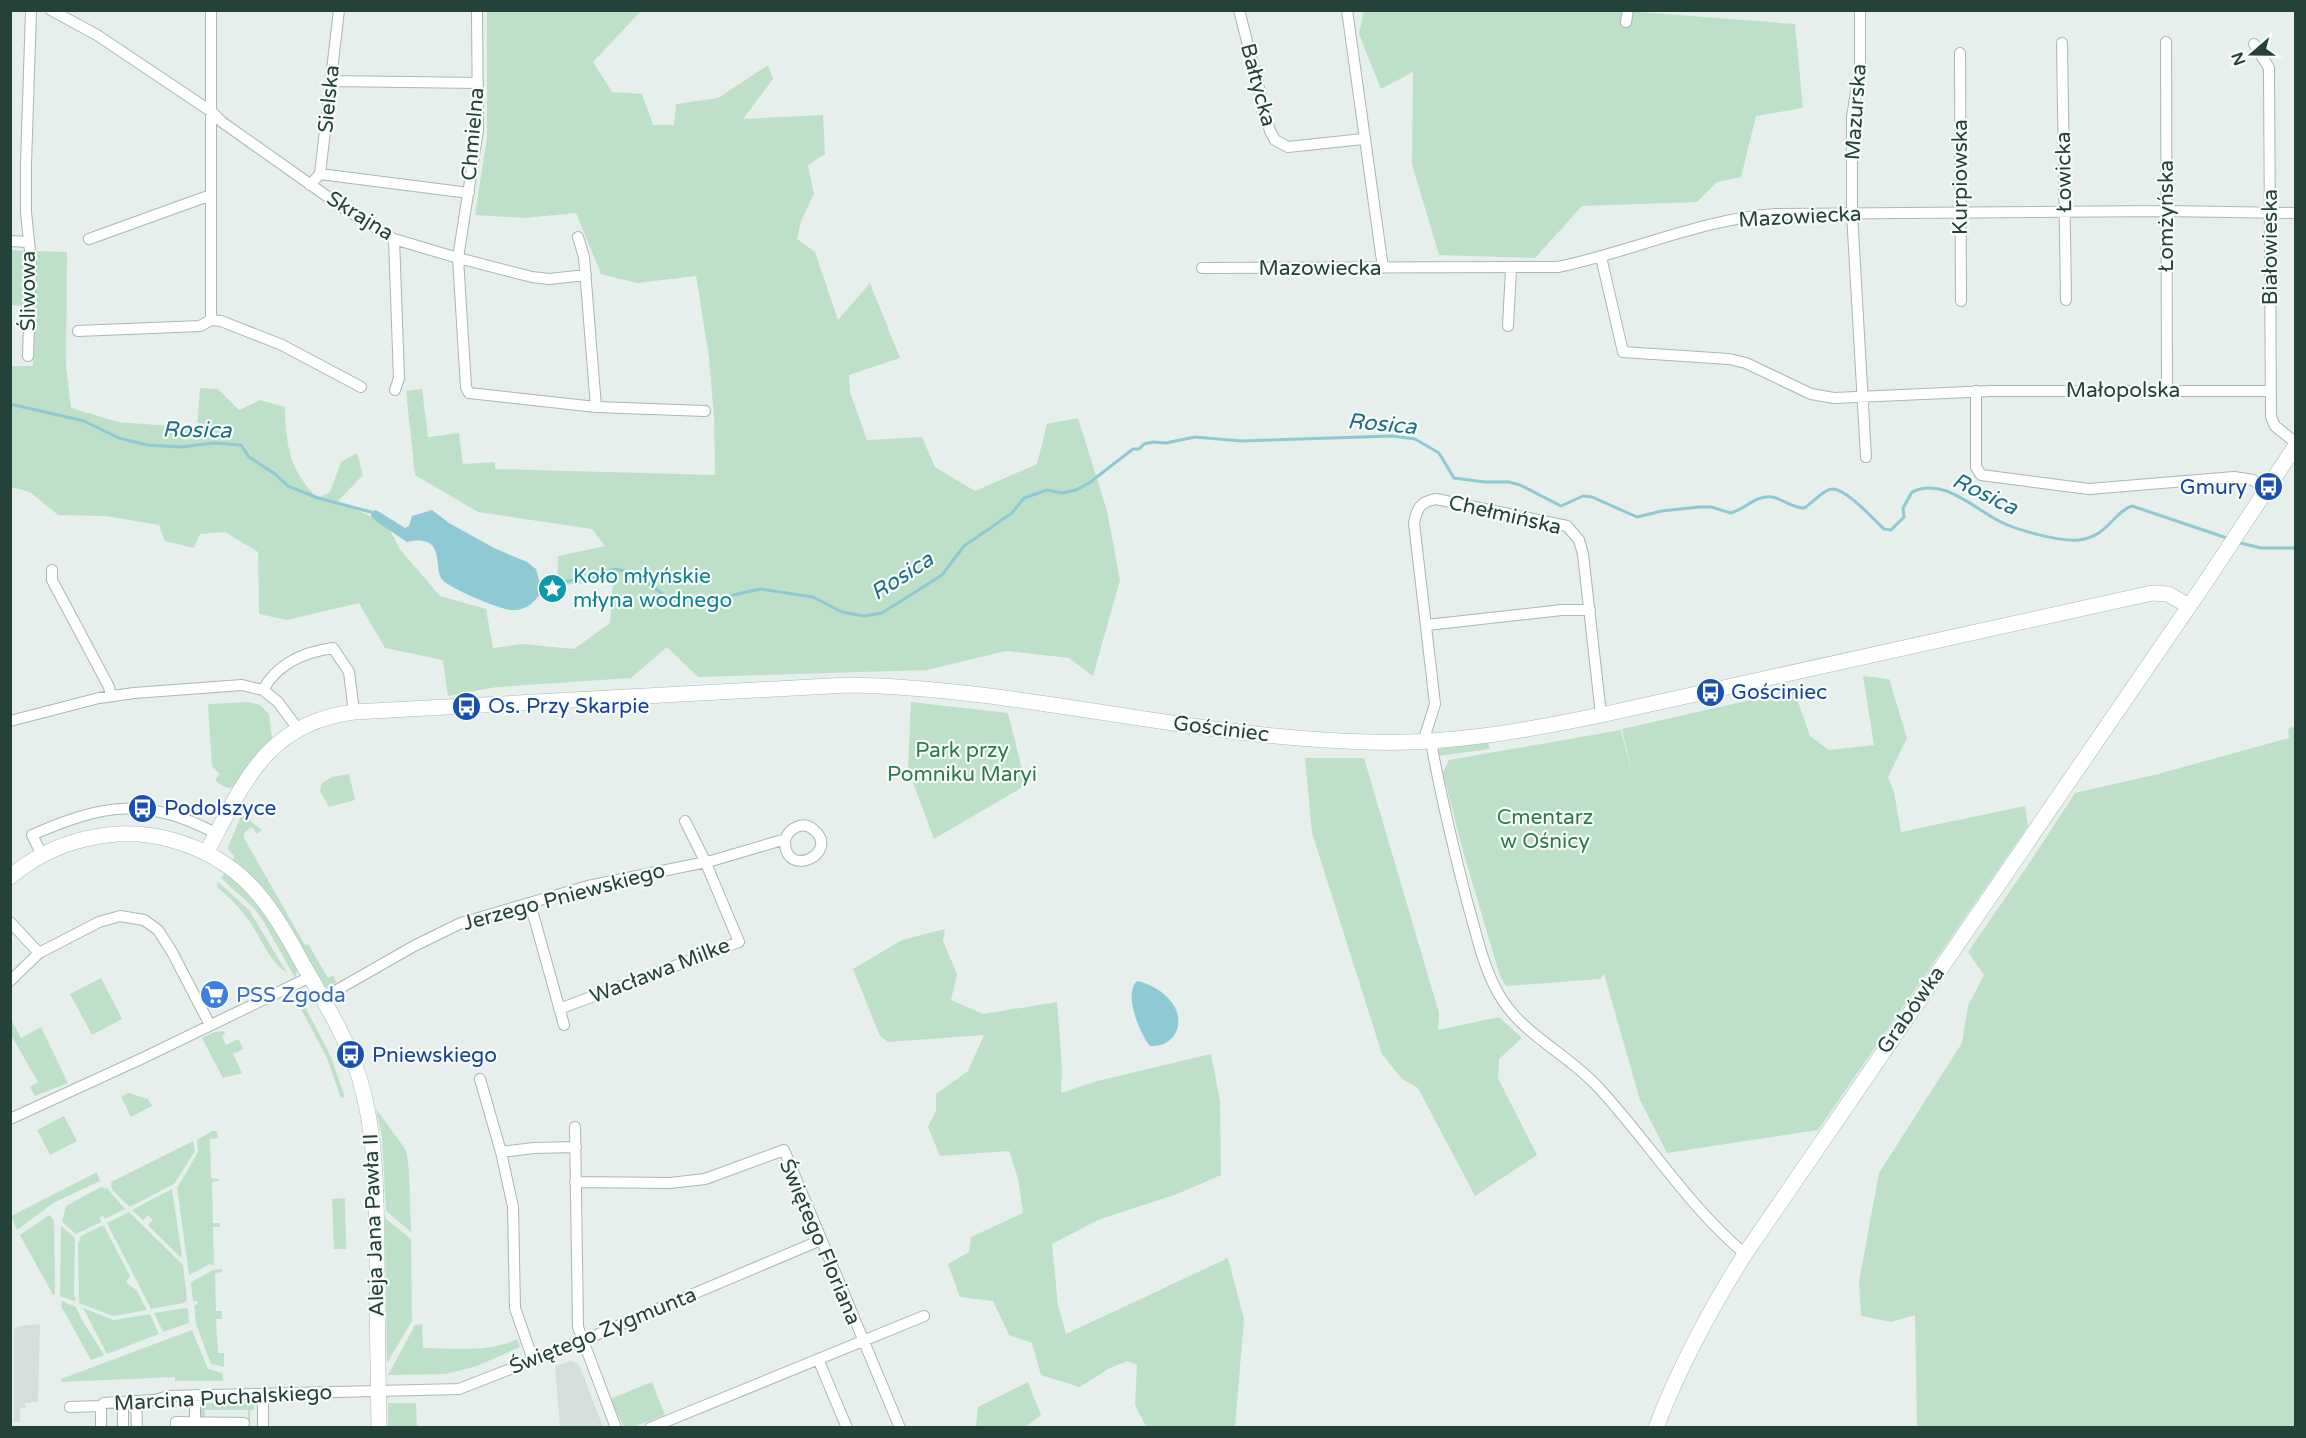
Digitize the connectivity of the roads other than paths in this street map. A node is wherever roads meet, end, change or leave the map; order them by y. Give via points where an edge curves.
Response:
1 (32, 10) edge
2 (51, 10) edge
3 (211, 10) edge
4 (339, 10) edge
5 (477, 10) edge
6 (1239, 10) edge
7 (1347, 10) edge
8 (1860, 10) edge
9 (2166, 42) dead end
10 (2062, 43) dead end
11 (2254, 44) dead end
12 (1960, 53) dead end
13 (331, 81) junction
14 (478, 83) junction
15 (212, 112) junction
16 (1363, 139) junction
17 (320, 174) junction
18 (310, 185) junction
19 (469, 192) junction
20 (211, 195) junction
21 (2166, 211) junction
22 (2064, 212) junction
23 (1852, 213) junction
24 (1960, 213) junction
25 (2271, 213) junction
26 (2295, 213) edge
27 (578, 237) dead end
28 (89, 239) dead end
29 (394, 239) junction
30 (10, 242) edge
31 (29, 242) junction
32 (1601, 257) junction
33 (458, 258) junction
34 (1202, 268) dead end
35 (1383, 268) junction
36 (1510, 268) junction
37 (586, 274) junction
38 (2066, 300) dead end
39 (1961, 301) dead end
40 (211, 320) junction
41 (1508, 326) dead end
42 (78, 331) dead end
43 (28, 356) dead end
44 (361, 387) dead end
45 (395, 390) dead end
46 (2167, 390) junction
47 (1976, 391) junction
48 (2270, 391) junction
49 (1863, 398) junction
50 (596, 407) junction
51 (705, 411) dead end
52 (2295, 444) edge
53 (1866, 457) dead end
54 (2266, 490) junction
55 (52, 570) dead end
56 (2189, 606) junction
57 (1590, 610) junction
58 (1427, 625) junction
59 (263, 690) junction
60 (111, 696) junction
61 (354, 712) junction
62 (1601, 715) junction
63 (10, 721) edge
64 (298, 729) junction
65 (1427, 742) junction
66 (685, 821) dead end
67 (217, 834) junction
68 (785, 840) dead end
69 (207, 853) junction
70 (42, 855) junction
71 (705, 861) junction
72 (10, 877) edge
73 (530, 903) junction
74 (10, 922) edge
75 (39, 953) junction
76 (310, 977) junction
77 (10, 981) edge
78 (323, 999) junction
79 (559, 1009) junction
80 (210, 1025) junction
81 (564, 1025) dead end
82 (480, 1079) dead end
83 (10, 1119) edge
84 (575, 1127) dead end
85 (576, 1147) junction
86 (501, 1152) junction
87 (575, 1182) junction
88 (821, 1240) junction
89 (1745, 1254) junction
90 (924, 1316) dead end
91 (582, 1341) junction
92 (862, 1341) junction
93 (818, 1359) junction
94 (533, 1360) junction
95 (378, 1392) junction
96 (263, 1394) junction
97 (195, 1395) junction
98 (136, 1401) junction
99 (123, 1402) junction
100 (101, 1406) junction
101 (69, 1407) dead end
102 (244, 1423) dead end
103 (676, 1423) edge
104 (195, 1425) edge
105 (101, 1428) edge
106 (123, 1428) edge
107 (137, 1428) edge
108 (176, 1428) edge
109 (263, 1428) edge
110 (379, 1428) edge
111 (616, 1428) edge
112 (650, 1428) edge
113 (847, 1428) edge
114 (900, 1428) edge
115 (1656, 1428) edge

1 - 31 street, Śliwowa via 26,164
2 - 15 street, Skrajna via 97,35
3 - 15 street
4 - 13 street, Sielska
5 - 14 street, Chmielna
6 - 16 street, Bałtycka via 1275,140 1288,147
7 - 16 street
8 - 23 street, Mazurska via 1860,67 1852,117
9 - 21 street, Łomżyńska
10 - 22 street, Łowicka
11 - 25 street, Białowieska via 2269,69
12 - 24 street, Kurpiowska
13 - 14 street
13 - 17 street, Sielska
14 - 19 street, Chmielna via 478,130
15 - 18 street, Skrajna
15 - 20 street
16 - 35 street
17 - 18 street
17 - 19 street, Skrajna
18 - 29 street, Skrajna
19 - 33 street, Chmielna
20 - 28 street
20 - 40 street
21 - 22 street, Mazowiecka
21 - 25 street, Mazowiecka
21 - 46 street, Łomżyńska
22 - 24 street, Mazowiecka
22 - 38 street, Łowicka
23 - 24 street, Mazowiecka
23 - 32 street, Mazowiecka via 1743,217
23 - 49 street
24 - 39 street, Kurpiowska
25 - 26 street, Mazowiecka
25 - 48 street, Białowieska
27 - 37 street
29 - 33 street, Skrajna
29 - 45 street via 399,378
30 - 31 street
31 - 43 street, Śliwowa
32 - 36 street, Mazowiecka via 1558,267
32 - 49 street, Małopolska via 1623,352 1729,359 1811,394
33 - 37 street, Skrajna via 532,277
33 - 50 street via 469,393
34 - 35 street, Mazowiecka
35 - 36 street, Mazowiecka
36 - 41 street
37 - 50 street
40 - 42 street via 200,326
40 - 44 street via 282,345
46 - 47 street, Małopolska
46 - 48 street, Małopolska
47 - 49 street, Małopolska
47 - 54 street via 1977,467 1981,475 2088,489 2234,477 2253,480
48 - 52 street, Białowieska via 2275,426
49 - 53 street
50 - 51 street
52 - 54 street, Grabówka
54 - 56 street, Grabówka
55 - 60 street via 52,580
56 - 62 street, Gościniec via 2168,594 2152,593
56 - 89 street, Grabówka
57 - 58 street
57 - 58 street, Chełmińska via 1583,554 1579,540 1567,526 1436,499 1424,501 1417,508 1414,523
57 - 62 street, Chełmińska
58 - 65 street, Chełmińska via 1435,704
59 - 60 street via 242,685
59 - 61 street via 270,677 286,665 315,651 333,648 349,672
59 - 64 street via 278,702
60 - 63 street
61 - 64 street, Gościniec via 325,717
61 - 65 street, Gościniec via 848,685 964,694 1296,738
62 - 65 street, Gościniec via 1524,731
64 - 67 street, Gościniec via 262,758
65 - 89 street via 1472,920 1501,999 1530,1031 1592,1080 1710,1221
66 - 71 street, Wacława Milke
67 - 69 street, Gościniec
67 - 70 street via 161,811 105,809 32,835
68 - 71 street, Jerzego Pniewskiego
69 - 70 street, Aleja Jana Pawła II via 166,838 123,834 76,841
69 - 76 street, Aleja Jana Pawła II via 263,898
70 - 72 street, Aleja Jana Pawła II
71 - 73 street, Jerzego Pniewskiego
71 - 79 street, Wacława Milke via 739,942
73 - 78 street, Jerzego Pniewskiego via 447,929
73 - 79 street
74 - 75 street
75 - 77 street
75 - 80 street via 99,922 120,916 144,920 158,930 172,952
76 - 78 street, Aleja Jana Pawła II
76 - 80 street
78 - 95 street, Aleja Jana Pawła II via 356,1068 371,1132 376,1198
79 - 81 street
80 - 83 street
82 - 86 street
84 - 85 street
85 - 86 street
85 - 87 street
86 - 94 street via 513,1207 515,1308
87 - 88 street, Świętego Floriana via 705,1179 783,1150
87 - 91 street via 577,1312
88 - 91 street, Świętego Zygmunta
88 - 92 street, Świętego Floriana
89 - 115 street, Grabówka via 1721,1293
90 - 92 street
91 - 94 street, Świętego Zygmunta
91 - 111 street
92 - 93 street
92 - 114 street, Świętego Floriana
93 - 103 street
93 - 113 street
94 - 95 street, Świętego Zygmunta via 459,1389
95 - 96 street, Marcina Puchalskiego
95 - 110 street, Aleja Jana Pawła II
96 - 97 street, Marcina Puchalskiego
96 - 109 street
97 - 98 street, Marcina Puchalskiego
97 - 104 street
98 - 99 street, Marcina Puchalskiego
98 - 107 street
99 - 100 street, Marcina Puchalskiego
99 - 106 street
100 - 101 street, Marcina Puchalskiego
100 - 105 street
102 - 104 street
103 - 112 street
104 - 108 street via 176,1422

